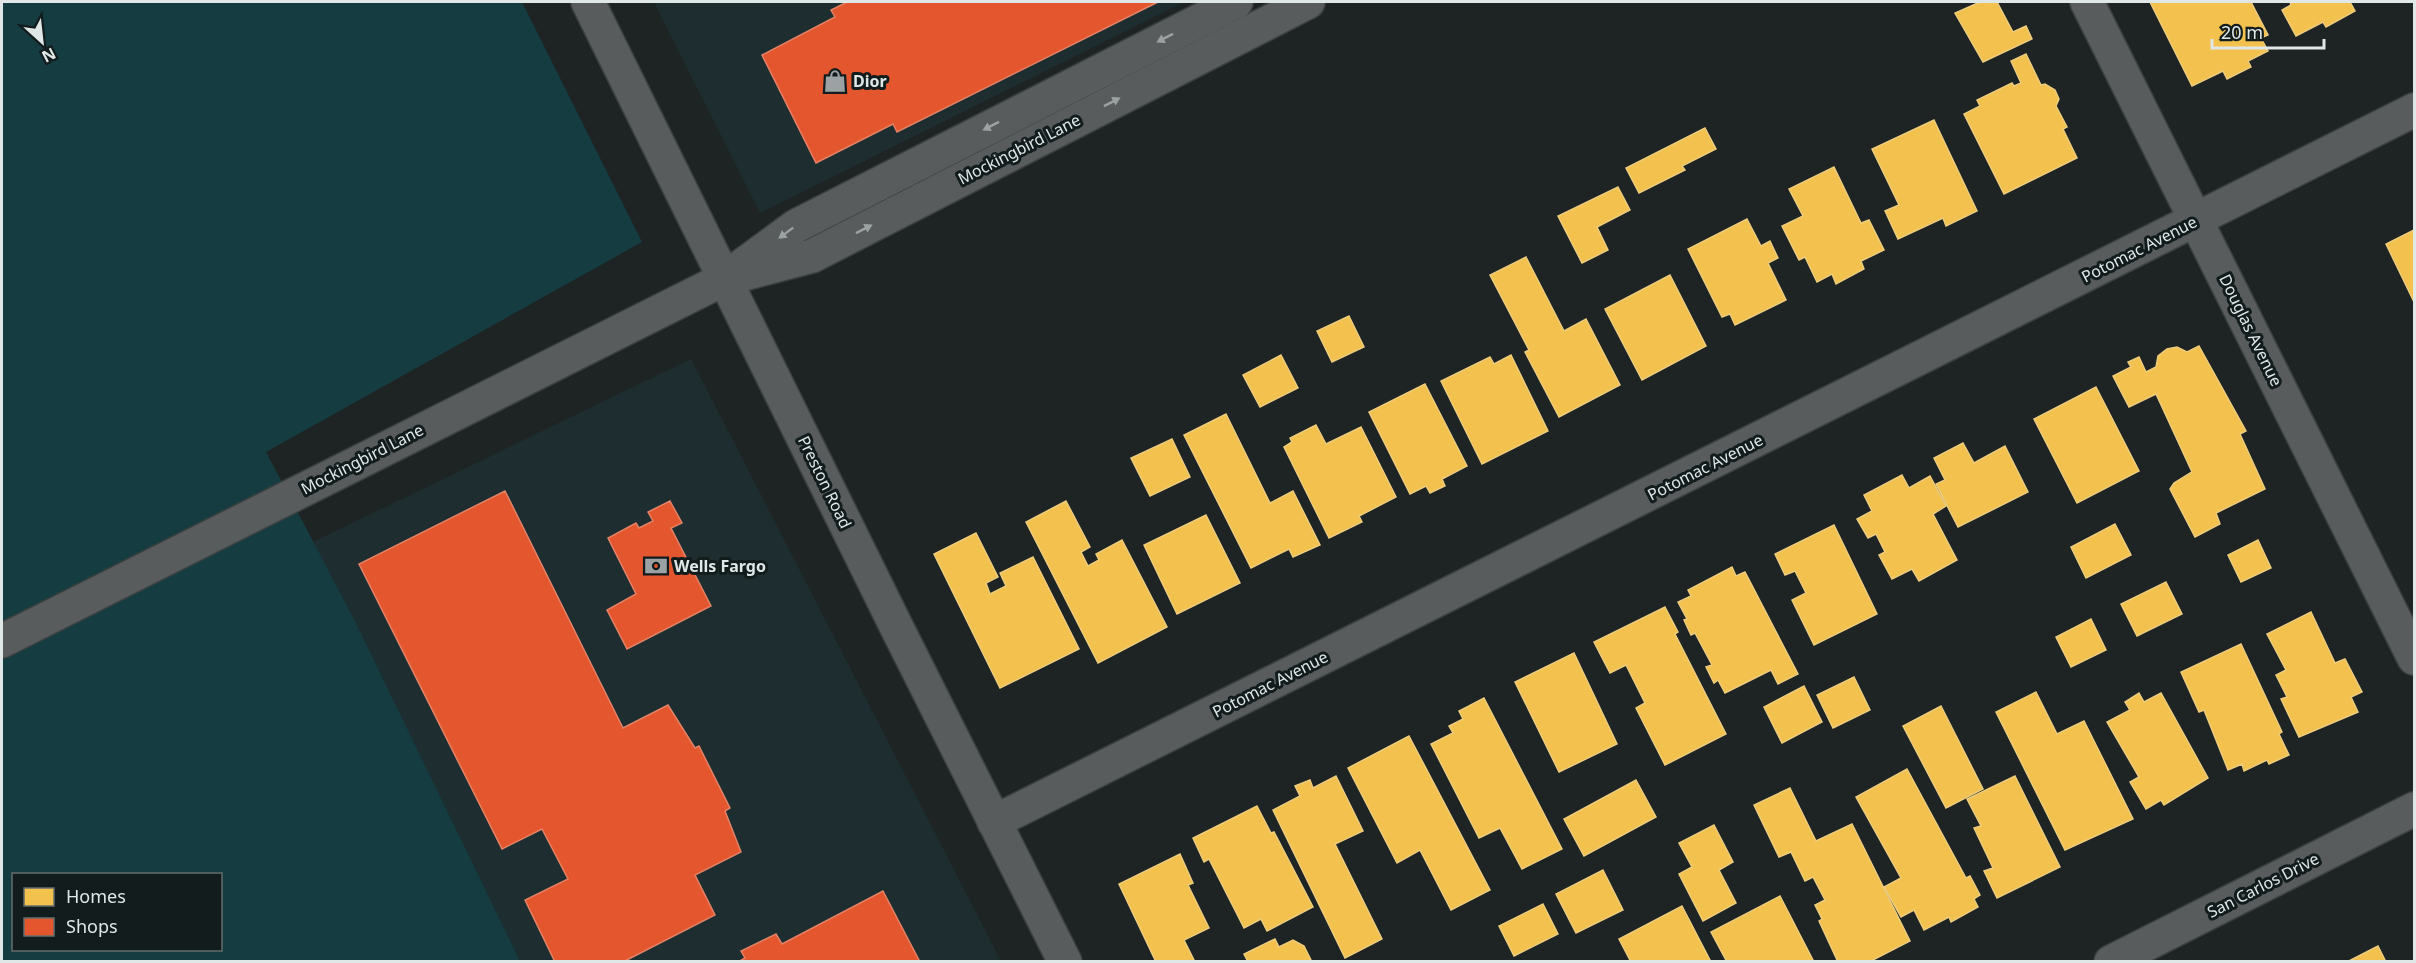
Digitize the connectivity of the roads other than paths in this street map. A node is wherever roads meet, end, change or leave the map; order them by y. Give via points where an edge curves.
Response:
1 (588, 2) edge
2 (1236, 2) edge
3 (1308, 2) edge
4 (2088, 2) edge
5 (1202, 19) junction
6 (1217, 48) junction
7 (2415, 110) edge
8 (2197, 220) junction
9 (724, 279) junction
10 (2, 641) edge
11 (2415, 658) edge
12 (2415, 809) edge
13 (994, 822) junction
14 (1065, 962) edge
15 (2111, 962) edge

1 - 9 main road, Preston Road
2 - 5 main road, Mockingbird Lane
3 - 6 main road, Mockingbird Lane
4 - 8 main road, Douglas Avenue
5 - 6 main road
5 -> 9 main road, Mockingbird Lane via 796,226
9 -> 6 main road, Mockingbird Lane via 812,256
7 - 8 main road, Potomac Avenue
8 - 11 main road, Douglas Avenue
8 - 13 main road, Potomac Avenue
9 - 10 main road, Mockingbird Lane
9 - 13 main road, Preston Road
12 - 15 main road, San Carlos Drive
13 - 14 main road, Preston Road

